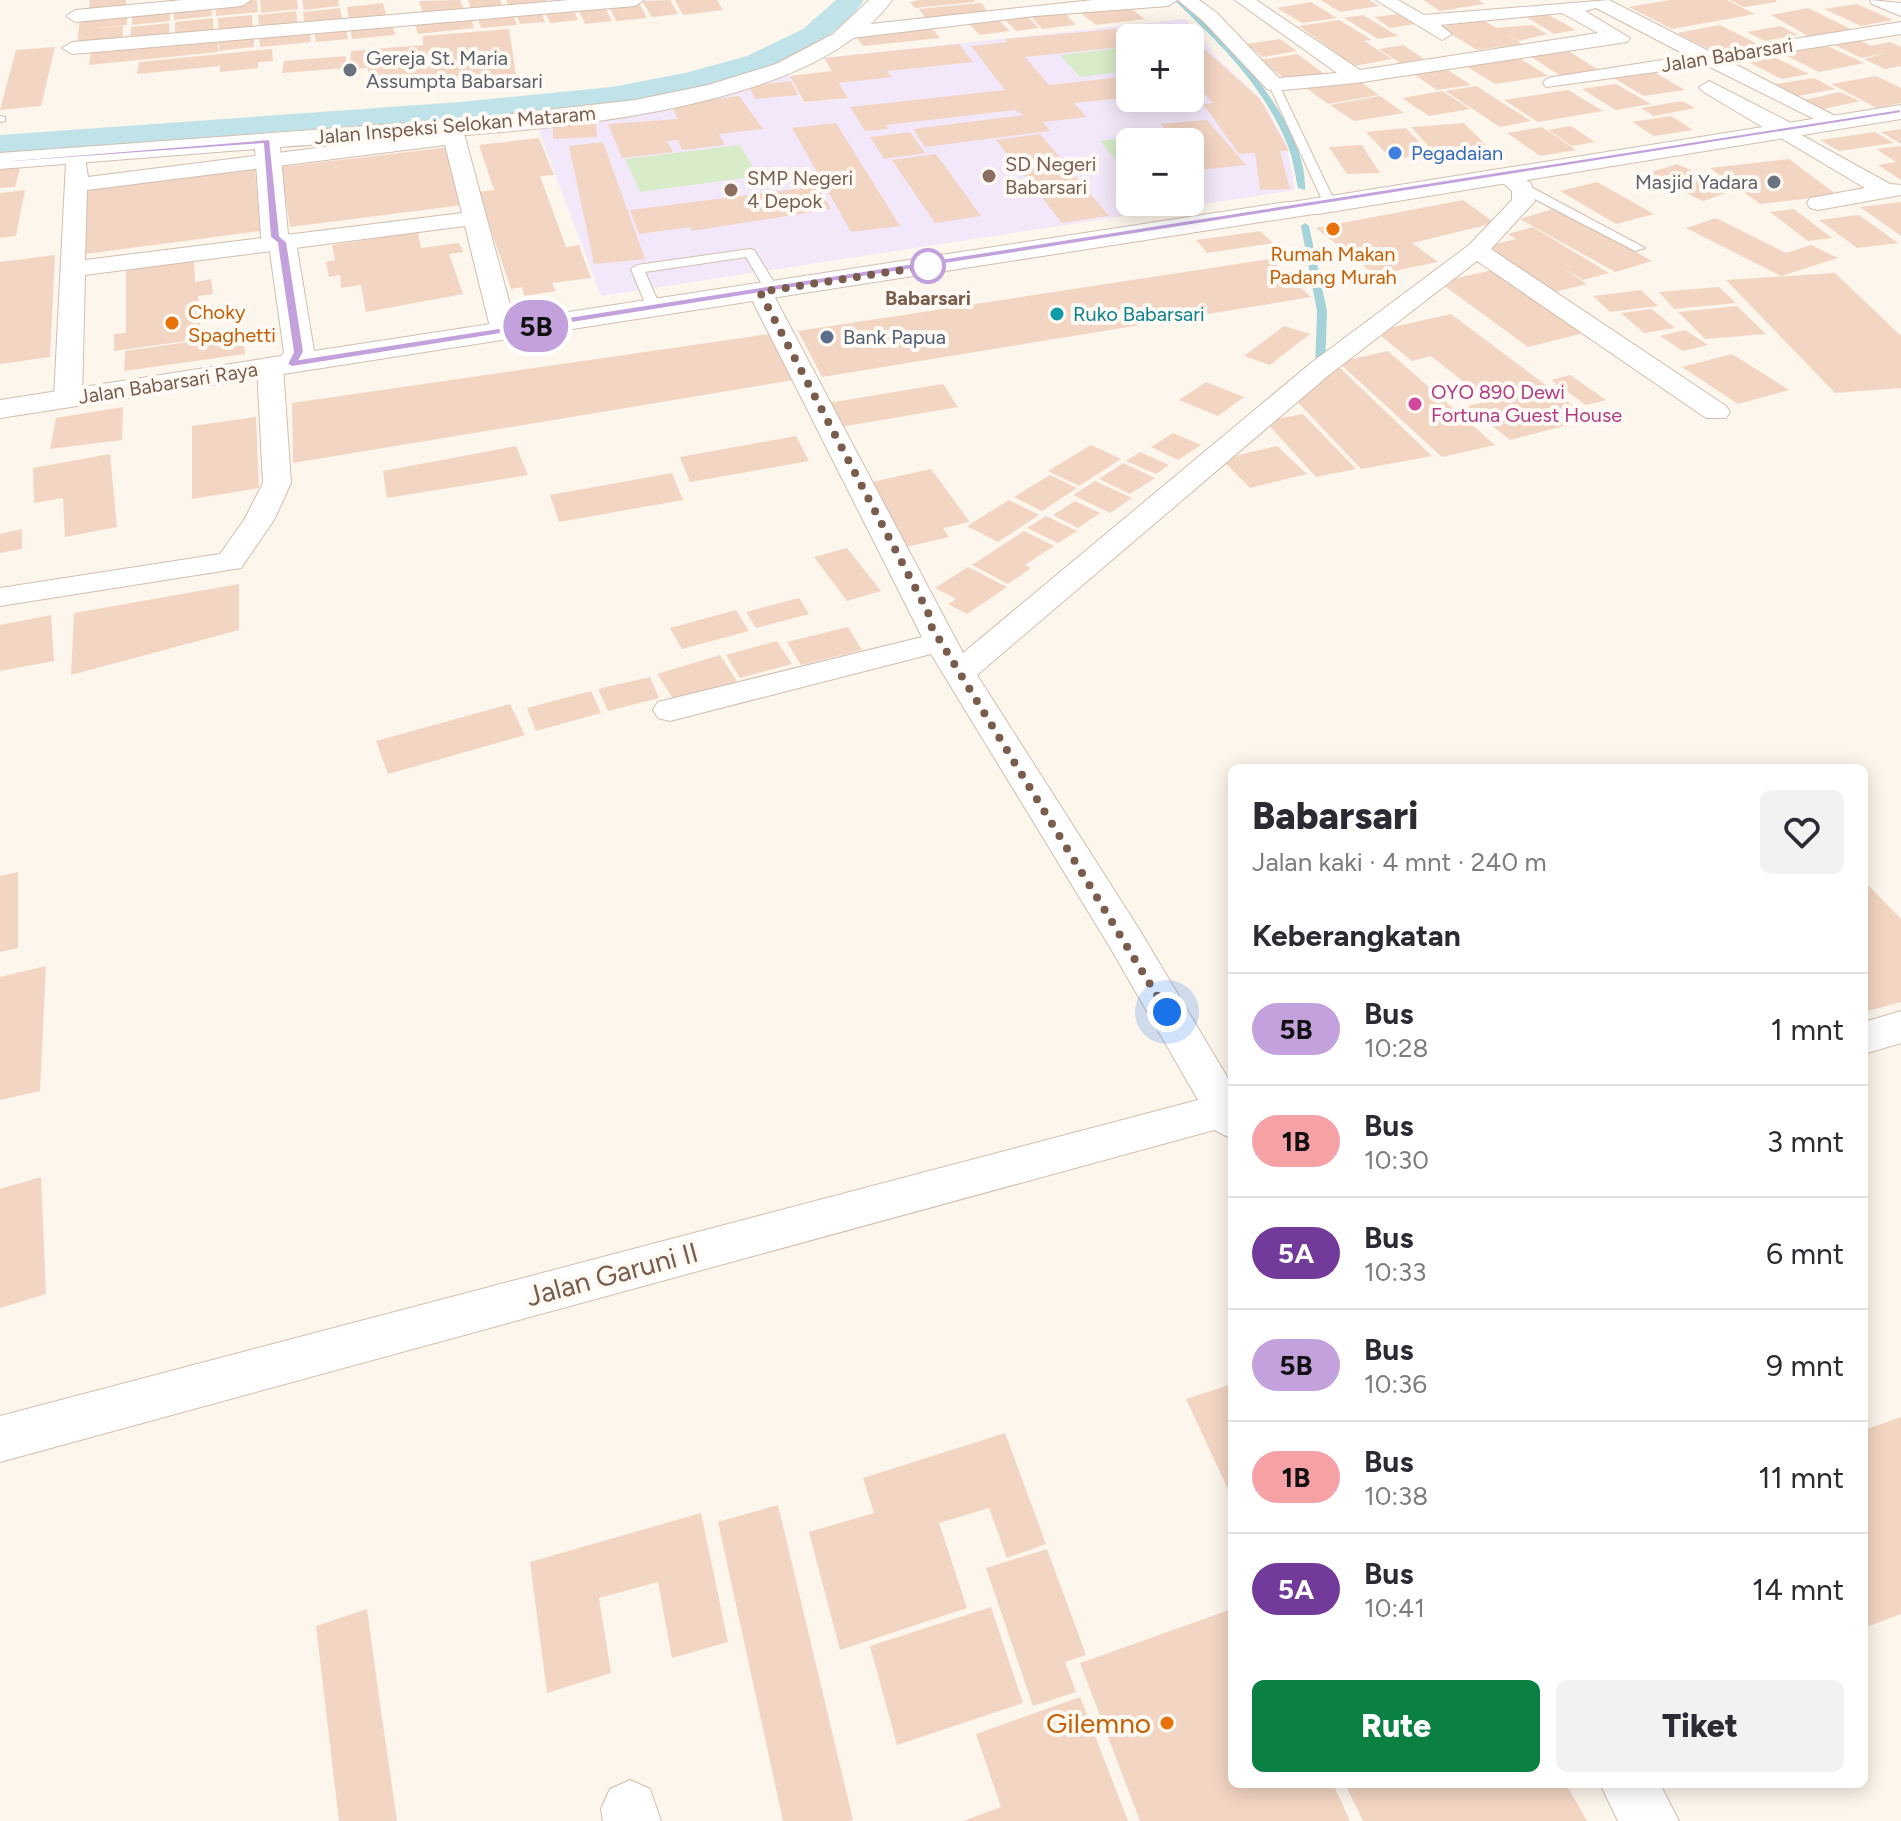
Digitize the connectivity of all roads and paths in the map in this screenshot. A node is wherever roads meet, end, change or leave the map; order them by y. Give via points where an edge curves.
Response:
1 (242, 0) edge
2 (412, 0) edge
3 (635, 0) edge
4 (881, 0) edge
5 (1168, 0) edge
6 (1187, 0) edge
7 (1244, 0) edge
8 (1385, 0) edge
9 (1624, 0) edge
10 (1879, 0) edge
11 (610, 1) edge
12 (1601, 3) junction
13 (77, 8) edge
14 (1566, 8) junction
15 (1901, 10) edge
16 (415, 21) junction
17 (1420, 21) junction
18 (1901, 28) edge
19 (852, 32) junction
20 (1618, 36) junction
21 (1479, 56) junction
22 (1708, 58) junction
23 (1669, 65) junction
24 (1356, 77) junction
25 (1553, 83) dead end
26 (1274, 85) junction
27 (1901, 112) edge
28 (1832, 122) junction
29 (1783, 131) junction
30 (452, 132) junction
31 (268, 151) junction
32 (78, 155) junction
33 (0, 161) edge
34 (1515, 182) junction
35 (76, 185) junction
36 (1893, 191) edge
37 (1818, 203) dead end
38 (1324, 205) junction
39 (475, 218) junction
40 (275, 241) junction
41 (1639, 248) dead end
42 (1477, 250) junction
43 (73, 269) junction
44 (766, 291) junction
45 (654, 308) junction
46 (504, 331) junction
47 (281, 365) junction
48 (68, 398) junction
49 (2, 411) edge
50 (1716, 412) dead end
51 (0, 597) edge
52 (950, 658) junction
53 (670, 710) dead end
54 (1901, 1027) edge
55 (1868, 1037) edge
56 (1228, 1116) edge
57 (0, 1439) edge
58 (1630, 1788) edge
59 (1650, 1821) edge

1 - 13 street
2 - 16 street
3 - 11 street
4 - 19 street, Jalan Inspeksi Selokan Mataram
5 - 19 street
6 - 26 street
7 - 24 street
8 - 17 street
9 - 12 street
10 - 15 street
11 - 16 street
12 - 14 street
12 - 22 street
13 - 16 street via 70,56
14 - 17 street
14 - 20 street
17 - 21 street
18 - 22 street, Jalan Babarsari
19 - 30 street, Jalan Inspeksi Selokan Mataram via 788,66 689,96
20 - 21 street
20 - 23 street
21 - 24 street
22 - 23 street, Jalan Babarsari
22 - 28 street
23 - 25 street, Jalan Babarsari
23 - 29 street
24 - 26 street
26 - 38 lane
27 - 28 street, Jalan Babarsari Raya
28 - 29 street, Jalan Babarsari Raya
29 - 34 street, Jalan Babarsari Raya
29 - 36 street
30 - 31 street, Jalan Inspeksi Selokan Mataram
30 - 39 street
31 - 32 street, Jalan Inspeksi Selokan Mataram
31 - 35 street
31 - 40 street
32 - 33 street, Jalan Inspeksi Selokan Mataram
32 - 35 street
34 - 38 street, Jalan Babarsari Raya
34 - 41 lane
34 - 42 street via 1524,201
35 - 43 street
36 - 37 street
38 - 44 street, Jalan Babarsari Raya
39 - 40 street
39 - 46 street
40 - 43 street
40 - 47 street
42 - 50 street
42 - 52 street
43 - 48 street
44 - 45 street, Jalan Babarsari Raya
44 - 45 lane via 750,253 637,269
44 - 52 street
45 - 46 street, Jalan Babarsari Raya
46 - 47 street, Jalan Babarsari Raya
47 - 48 street, Jalan Babarsari Raya
47 - 51 street via 277,483 230,562
48 - 49 street, Jalan Babarsari Raya
52 - 53 street
52 - 56 street
54 - 55 street
56 - 57 street, Jalan Garuni II
58 - 59 street

